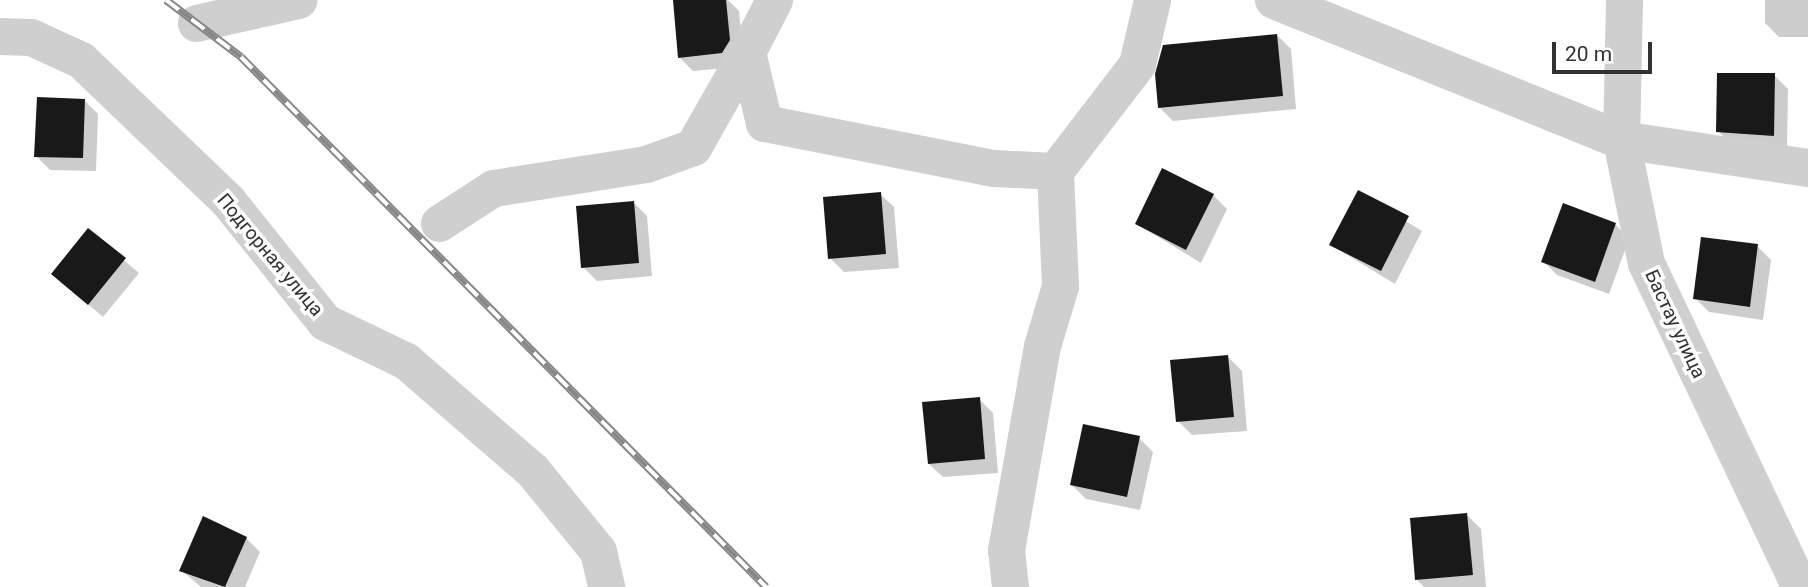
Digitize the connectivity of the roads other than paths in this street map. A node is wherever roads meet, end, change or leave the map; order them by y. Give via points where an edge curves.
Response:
1 (298, 0) edge
2 (774, 0) edge
3 (1152, 0) edge
4 (1274, 0) edge
5 (1624, 0) edge
6 (197, 23) dead end
7 (0, 36) edge
8 (747, 52) junction
9 (1621, 140) junction
10 (1808, 169) edge
11 (1055, 171) junction
12 (439, 223) dead end
13 (606, 587) edge
14 (1010, 587) edge
15 (1800, 587) edge

1 - 6 street
2 - 8 street
3 - 11 street via 1137,64
4 - 9 street
5 - 9 street, Бастау улица
7 - 13 street, Подгорная улица via 31,37 81,60 228,201 325,322 406,361 532,470 598,551
8 - 11 street via 764,124 994,168
8 - 12 street via 693,147 646,164 494,188
9 - 10 street
9 - 15 street, Бастау улица via 1646,263
11 - 14 street via 1060,286 1042,346 1006,550

